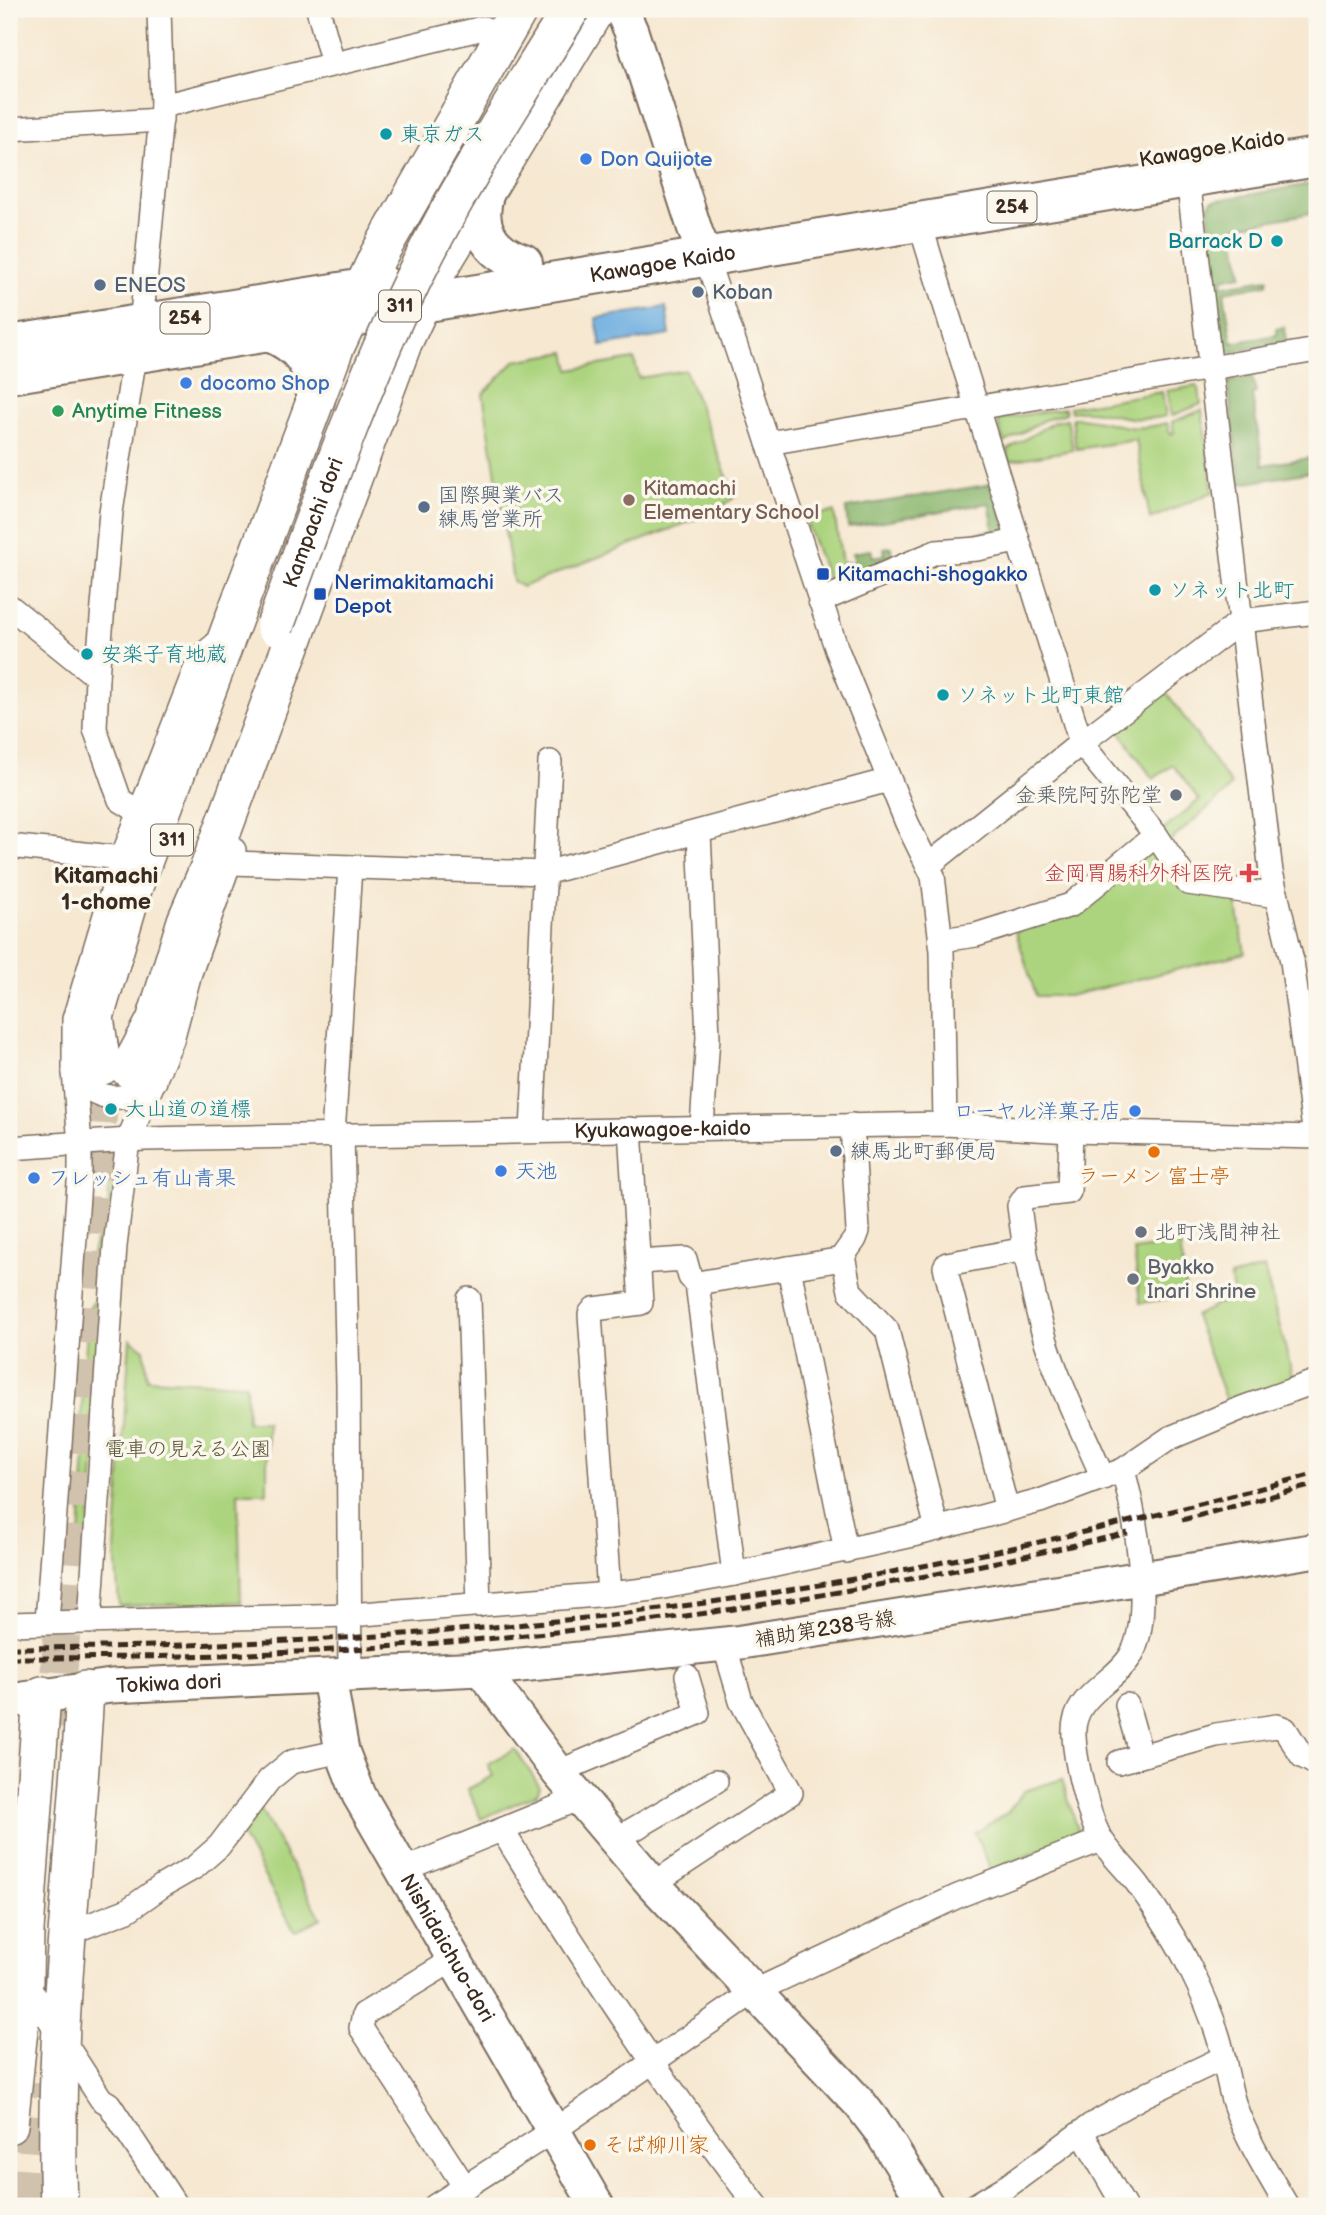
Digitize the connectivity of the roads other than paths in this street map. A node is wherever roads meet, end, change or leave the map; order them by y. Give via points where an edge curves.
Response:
1 (159, 9) edge
2 (318, 9) edge
3 (545, 9) edge
4 (571, 9) edge
5 (596, 9) edge
6 (621, 9) edge
7 (511, 22) edge
8 (333, 64) junction
9 (161, 113) junction
10 (450, 127) junction
11 (9, 129) edge
12 (1317, 131) edge
13 (509, 150) junction
14 (1317, 157) edge
15 (1188, 179) junction
16 (485, 191) junction
17 (919, 221) junction
18 (701, 245) junction
19 (523, 263) junction
20 (428, 290) junction
21 (355, 303) junction
22 (269, 332) junction
23 (138, 339) junction
24 (9, 345) edge
25 (1317, 350) edge
26 (1211, 368) junction
27 (9, 374) edge
28 (315, 400) junction
29 (976, 408) junction
30 (300, 440) junction
31 (768, 443) junction
32 (359, 463) junction
33 (1017, 541) junction
34 (820, 601) junction
35 (9, 606) edge
36 (1317, 612) edge
37 (1241, 621) junction
38 (262, 630) junction
39 (97, 677) junction
40 (1081, 743) junction
41 (550, 762) dead end
42 (889, 779) junction
43 (141, 813) junction
44 (699, 832) junction
45 (1156, 835) junction
46 (9, 846) edge
47 (122, 858) junction
48 (230, 863) junction
49 (929, 865) junction
50 (350, 867) junction
51 (545, 873) junction
52 (1277, 896) junction
53 (941, 940) junction
54 (115, 1072) junction
55 (945, 1124) junction
56 (852, 1125) junction
57 (702, 1127) junction
58 (630, 1129) junction
59 (532, 1130) junction
60 (1071, 1131) junction
61 (337, 1135) junction
62 (1316, 1137) edge
63 (128, 1140) junction
64 (80, 1144) junction
65 (9, 1148) edge
66 (1025, 1249) junction
67 (843, 1259) junction
68 (639, 1262) junction
69 (789, 1268) junction
70 (697, 1283) junction
71 (469, 1299) dead end
72 (1317, 1381) edge
73 (1113, 1474) junction
74 (1007, 1510) junction
75 (937, 1529) junction
76 (1317, 1550) edge
77 (846, 1551) junction
78 (734, 1574) junction
79 (1141, 1578) junction
80 (609, 1594) junction
81 (479, 1605) junction
82 (350, 1615) junction
83 (90, 1620) junction
84 (47, 1622) junction
85 (9, 1624) edge
86 (724, 1644) junction
87 (481, 1670) junction
88 (687, 1676) dead end
89 (340, 1677) junction
90 (85, 1690) junction
91 (25, 1698) edge
92 (1127, 1705) dead end
93 (342, 1751) junction
94 (1317, 1764) edge
95 (558, 1772) junction
96 (716, 1781) dead end
97 (580, 1798) junction
98 (502, 1830) junction
99 (615, 1840) junction
100 (1101, 1840) junction
101 (402, 1870) junction
102 (653, 1884) junction
103 (66, 1934) junction
104 (453, 1960) junction
105 (17, 1969) edge
106 (755, 1991) junction
107 (60, 2037) junction
108 (1223, 2058) junction
109 (652, 2061) junction
110 (14, 2081) junction
111 (60, 2091) junction
112 (9, 2125) edge
113 (553, 2131) junction
114 (1082, 2133) junction
115 (465, 2187) junction
116 (59, 2206) edge
117 (176, 2206) edge
118 (435, 2206) edge
119 (597, 2206) edge
120 (757, 2206) edge
121 (927, 2206) edge
122 (974, 2206) edge
123 (1124, 2206) edge
124 (1287, 2206) edge

1 - 9 street
2 - 8 street
3 - 38 main road, Kampachi dori / 311 via 440,180 385,285 332,408
4 - 38 main road, Kampachi dori / 311, bridge via 449,211 404,298
5 - 13 main road
6 - 18 street
7 - 8 street
7 - 10 main road
8 - 9 street
9 - 11 street
9 - 23 street
10 - 13 main road via 450,149 466,166 482,168
10 - 21 main road
12 - 18 highway, Kawagoe Kaido / 254
13 - 16 main road
14 - 15 highway, Kawagoe Kaido / 254
15 - 17 highway, Kawagoe Kaido / 254
15 - 26 street
16 - 19 highway via 480,217 488,238 501,253
16 - 20 main road
17 - 18 highway, Kawagoe Kaido / 254
17 - 29 street
18 - 19 highway, Kawagoe Kaido / 254
18 - 20 highway, Kawagoe Kaido / 254
18 - 31 street
19 - 20 highway, Kawagoe Kaido / 254
20 - 21 highway, Kawagoe Kaido / 254
20 - 32 main road via 403,343
21 - 22 highway, Kawagoe Kaido / 254
21 - 23 highway, 254
21 - 28 main road
22 - 23 highway, Kawagoe Kaido / 254
22 - 28 highway via 288,342 310,366
23 - 24 highway, 254
23 - 27 highway, Kawagoe Kaido / 254
23 - 39 street via 111,512
25 - 26 street
26 - 29 street
26 - 37 street
28 - 30 main road
29 - 31 street
29 - 33 street
30 - 32 main road
30 - 38 main road
31 - 34 street
32 - 38 main road
33 - 34 street via 936,552
33 - 40 street
34 - 42 street
35 - 39 street
36 - 37 street
37 - 40 street
37 - 52 street
38 - 43 street via 200,657
38 - 48 street via 258,782
38 - 54 main road, Kampachi dori / 311 via 142,1002
38 - 54 main road via 133,889 95,1017
39 - 43 street via 96,735 120,800
40 - 45 street
40 - 49 street
41 - 51 street
42 - 44 street
42 - 49 street
43 - 47 street
44 - 51 street
44 - 57 street via 708,1037
45 - 52 street via 1188,883
45 - 53 street via 1071,905 976,935
46 - 47 street
47 - 54 street via 74,1019
48 - 50 street
48 - 54 street via 202,936 172,1040
49 - 53 street
50 - 51 street
50 - 61 street
51 - 59 street
52 - 62 street via 1292,961
53 - 55 street
54 - 63 street
54 - 64 street
55 - 56 street, Kyukawagoe-kaido
55 - 60 street, Kyukawagoe-kaido
56 - 57 street, Kyukawagoe-kaido
56 - 67 street via 858,1231
57 - 58 street, Kyukawagoe-kaido
58 - 59 street, Kyukawagoe-kaido
58 - 68 street
59 - 61 street, Kyukawagoe-kaido
60 - 62 street, Kyukawagoe-kaido
60 - 66 street via 1069,1192 1027,1197 1020,1203
61 - 63 street, Kyukawagoe-kaido
61 - 82 street via 348,1384
63 - 64 street, Kyukawagoe-kaido
63 - 83 street via 115,1246
64 - 65 street, Kyukawagoe-kaido
64 - 84 street
66 - 73 street via 1042,1328 1060,1378
66 - 74 street via 945,1267
67 - 69 street
67 - 75 street via 851,1293 887,1329
68 - 70 street via 685,1259 690,1277
68 - 80 street via 641,1303 594,1309 590,1314
69 - 70 street
69 - 77 street
70 - 78 street
71 - 81 street
72 - 73 street via 1170,1438
73 - 74 street
73 - 79 street via 1138,1531
74 - 75 street
75 - 77 street
76 - 79 street, 補助第238号線
77 - 78 street
78 - 80 street
79 - 86 street, 補助第238号線
79 - 100 street via 1138,1642 1129,1659 1090,1694 1073,1733
80 - 81 street
81 - 82 street
82 - 83 street
82 - 89 street
83 - 84 street
84 - 85 street
86 - 87 street, 補助第238号線
86 - 102 street via 741,1701 791,1793
87 - 89 street, 補助第238号線
87 - 95 street
88 - 95 street via 698,1713
89 - 90 street, Tokiwa dori
89 - 93 street, Nishidaichuo-dori
90 - 91 street, Tokiwa dori
90 - 103 main road
91 - 105 main road via 25,1930
92 - 94 street via 1130,1758 1216,1735 1277,1726 1285,1729 1302,1756
93 - 101 street, Nishidaichuo-dori via 359,1795
93 - 103 street via 291,1762 269,1780 219,1846 195,1867 128,1910
95 - 97 street
96 - 99 street
97 - 98 street
97 - 99 street
98 - 101 street
98 - 109 street
99 - 102 street
100 - 106 street via 958,1896
100 - 108 street via 1136,1882 1189,1964
101 - 104 street, Nishidaichuo-dori
102 - 106 street
103 - 107 main road
104 - 113 street, Nishidaichuo-dori
104 - 115 street via 364,2014 361,2028
105 - 107 street
105 - 110 main road
106 - 109 street
106 - 121 street via 861,2105
107 - 111 main road
107 - 117 street
108 - 114 street via 1147,2094
108 - 124 street via 1248,2136
109 - 113 street
109 - 120 street
110 - 111 main road via 20,2099 29,2107 48,2105
110 - 112 main road
111 - 116 main road
113 - 115 street
113 - 119 street, Nishidaichuo-dori
114 - 122 street
114 - 123 street
115 - 118 street

